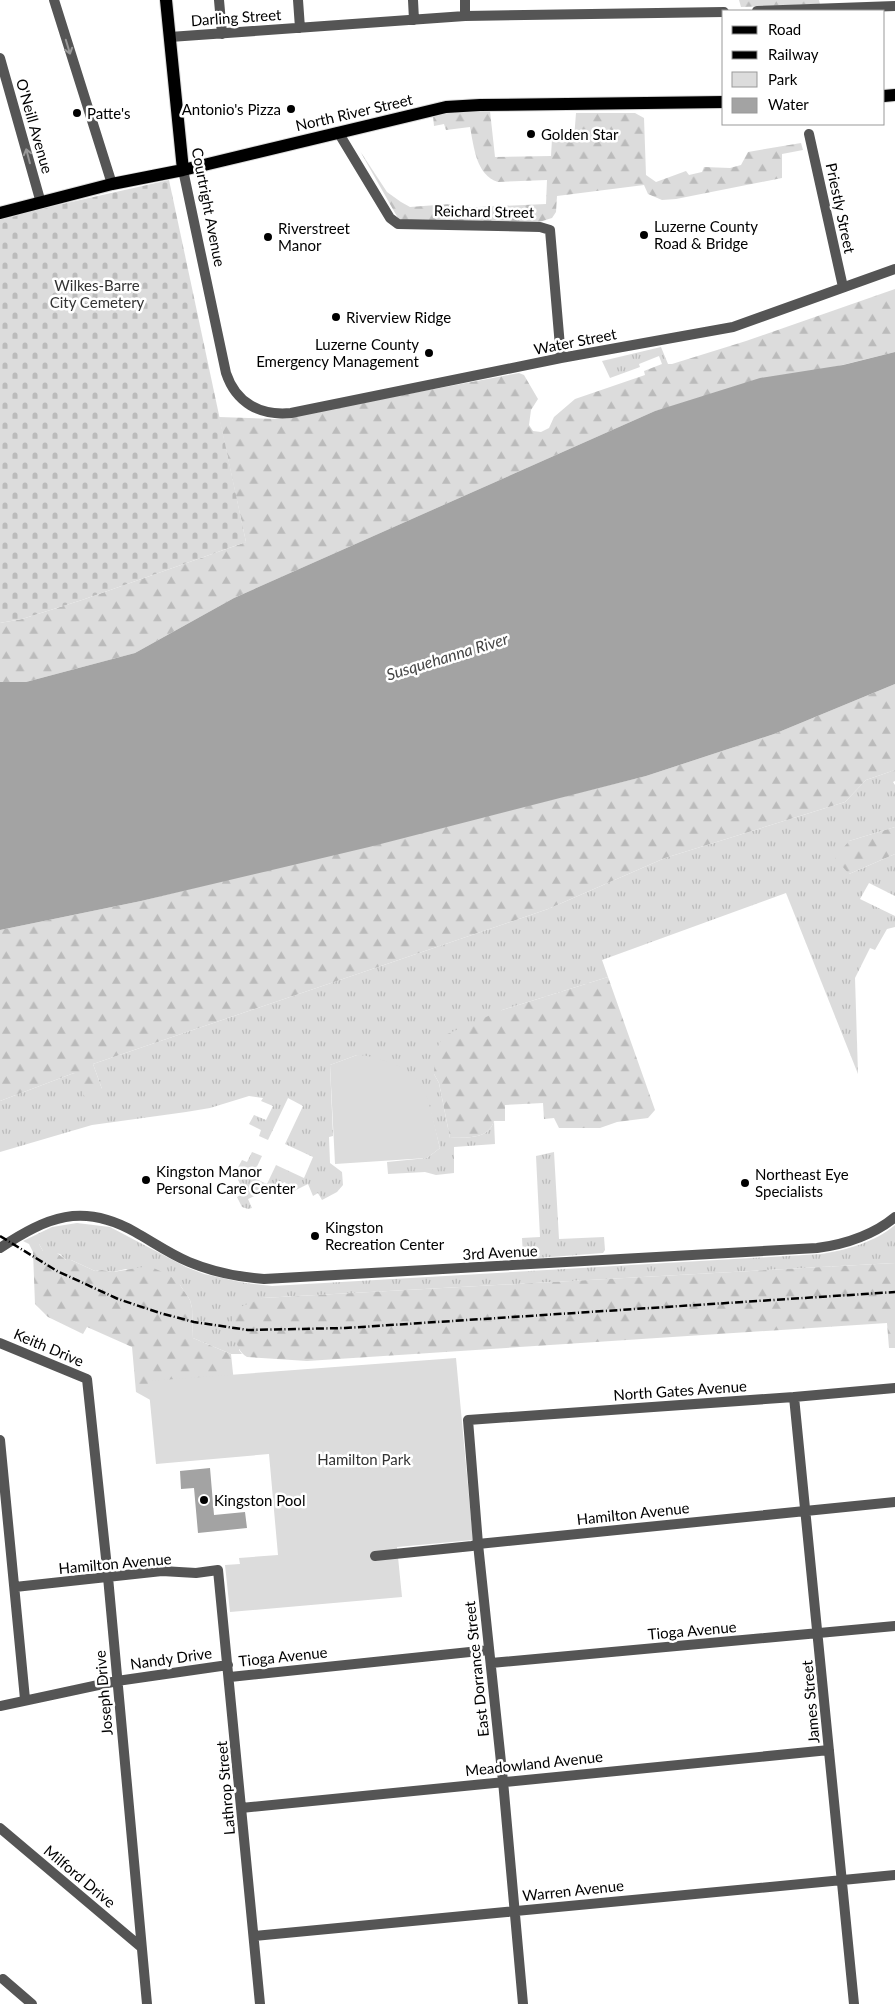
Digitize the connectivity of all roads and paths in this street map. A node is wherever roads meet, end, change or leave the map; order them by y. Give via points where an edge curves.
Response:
1 (54, 0) edge
2 (166, 0) edge
3 (219, 0) edge
4 (298, 0) edge
5 (413, 0) edge
6 (465, 0) edge
7 (677, 0) edge
8 (895, 6) edge
9 (785, 10) edge
10 (677, 11) junction
11 (722, 12) edge
12 (465, 16) junction
13 (414, 20) junction
14 (300, 28) junction
15 (222, 34) junction
16 (170, 37) junction
17 (0, 58) edge
18 (722, 102) edge
19 (338, 132) junction
20 (809, 134) dead end
21 (183, 170) junction
22 (112, 184) junction
23 (41, 203) junction
24 (0, 213) edge
25 (895, 269) edge
26 (842, 287) junction
27 (561, 358) junction
28 (254, 408) joint
29 (895, 1217) edge
30 (0, 1248) edge
31 (0, 1342) edge
32 (87, 1379) joint
33 (895, 1388) edge
34 (794, 1397) junction
35 (468, 1420) joint
36 (0, 1440) edge
37 (895, 1502) edge
38 (805, 1510) junction
39 (478, 1544) junction
40 (375, 1556) dead end
41 (218, 1570) joint
42 (108, 1577) junction
43 (15, 1587) junction
44 (895, 1626) edge
45 (819, 1634) junction
46 (489, 1650) junction
47 (491, 1662) junction
48 (228, 1666) junction
49 (230, 1677) junction
50 (117, 1681) junction
51 (24, 1700) junction
52 (0, 1706) edge
53 (830, 1750) junction
54 (503, 1781) junction
55 (241, 1808) junction
56 (0, 1828) edge
57 (895, 1875) edge
58 (842, 1879) junction
59 (514, 1911) junction
60 (254, 1936) junction
61 (141, 1947) junction
62 (3, 1979) dead end
63 (32, 2004) edge
64 (147, 2004) edge
65 (260, 2004) edge
66 (523, 2004) edge
67 (854, 2004) edge

1 -> 22 street
2 - 16 main road, Courtright Avenue
3 - 15 street
4 - 14 street
5 - 13 street
6 - 12 street
7 - 10 street
8 - 9 street
10 - 11 street, Darling Street
10 - 12 street, Darling Street
12 - 13 street, Darling Street
13 - 14 street, Darling Street
14 - 15 street, Darling Street
15 - 16 street, Darling Street
16 - 21 main road, Courtright Avenue
23 -> 17 street, O'Neill Avenue
18 - 19 main road, North River Street via 446,107
19 - 21 main road, North River Street
19 - 27 street, Reichard Street via 390,218 398,224 540,227 550,230
20 - 26 street, Priestly Street
21 - 22 main road, North River Street
21 - 28 street, Courtright Avenue via 225,370 236,393
22 - 23 main road, North River Street
23 - 24 main road, North River Street
25 - 26 street, Water Street
26 - 27 street, Water Street via 733,327
27 - 28 street, Water Street via 291,413 266,413
29 - 30 street, 3rd Avenue via 857,1239 817,1248 264,1279 235,1276 198,1266 126,1227 95,1217 70,1216 45,1221
31 - 32 street, Keith Drive
32 - 42 street, Joseph Drive
33 - 34 street, North Gates Avenue
34 - 35 street, North Gates Avenue
34 - 38 street, James Street
35 - 39 street, East Dorrance Street
36 - 43 street
37 - 38 street, Hamilton Avenue
38 - 39 street, Hamilton Avenue
38 - 45 street, James Street
39 - 40 street, Hamilton Avenue
39 - 46 street, East Dorrance Street
41 - 42 street, Hamilton Avenue
41 - 48 street, Lathrop Street
42 - 43 street, Hamilton Avenue
42 - 50 street, Joseph Drive
43 - 51 street
44 - 45 street, Tioga Avenue
45 - 47 street, Tioga Avenue
45 - 53 street, James Street
46 - 47 street, East Dorrance Street
46 - 49 street, Tioga Avenue
47 - 54 street, East Dorrance Street
48 - 49 street, Lathrop Street
48 - 50 street, Nandy Drive
49 - 55 street, Lathrop Street
50 - 51 street, Nandy Drive
50 - 61 street, Joseph Drive
51 - 52 street, Nandy Drive
53 - 54 street, Meadowland Avenue
53 - 58 street, James Street
54 - 55 street, Meadowland Avenue
54 - 59 street, East Dorrance Street
55 - 60 street, Lathrop Street
56 - 61 street, Milford Drive
57 - 58 street, Warren Avenue
58 - 59 street, Warren Avenue
58 - 67 street, James Street
59 - 60 street, Warren Avenue
59 - 66 street, East Dorrance Street
60 - 65 street, Lathrop Street
61 - 64 street, Joseph Drive
62 - 63 street

